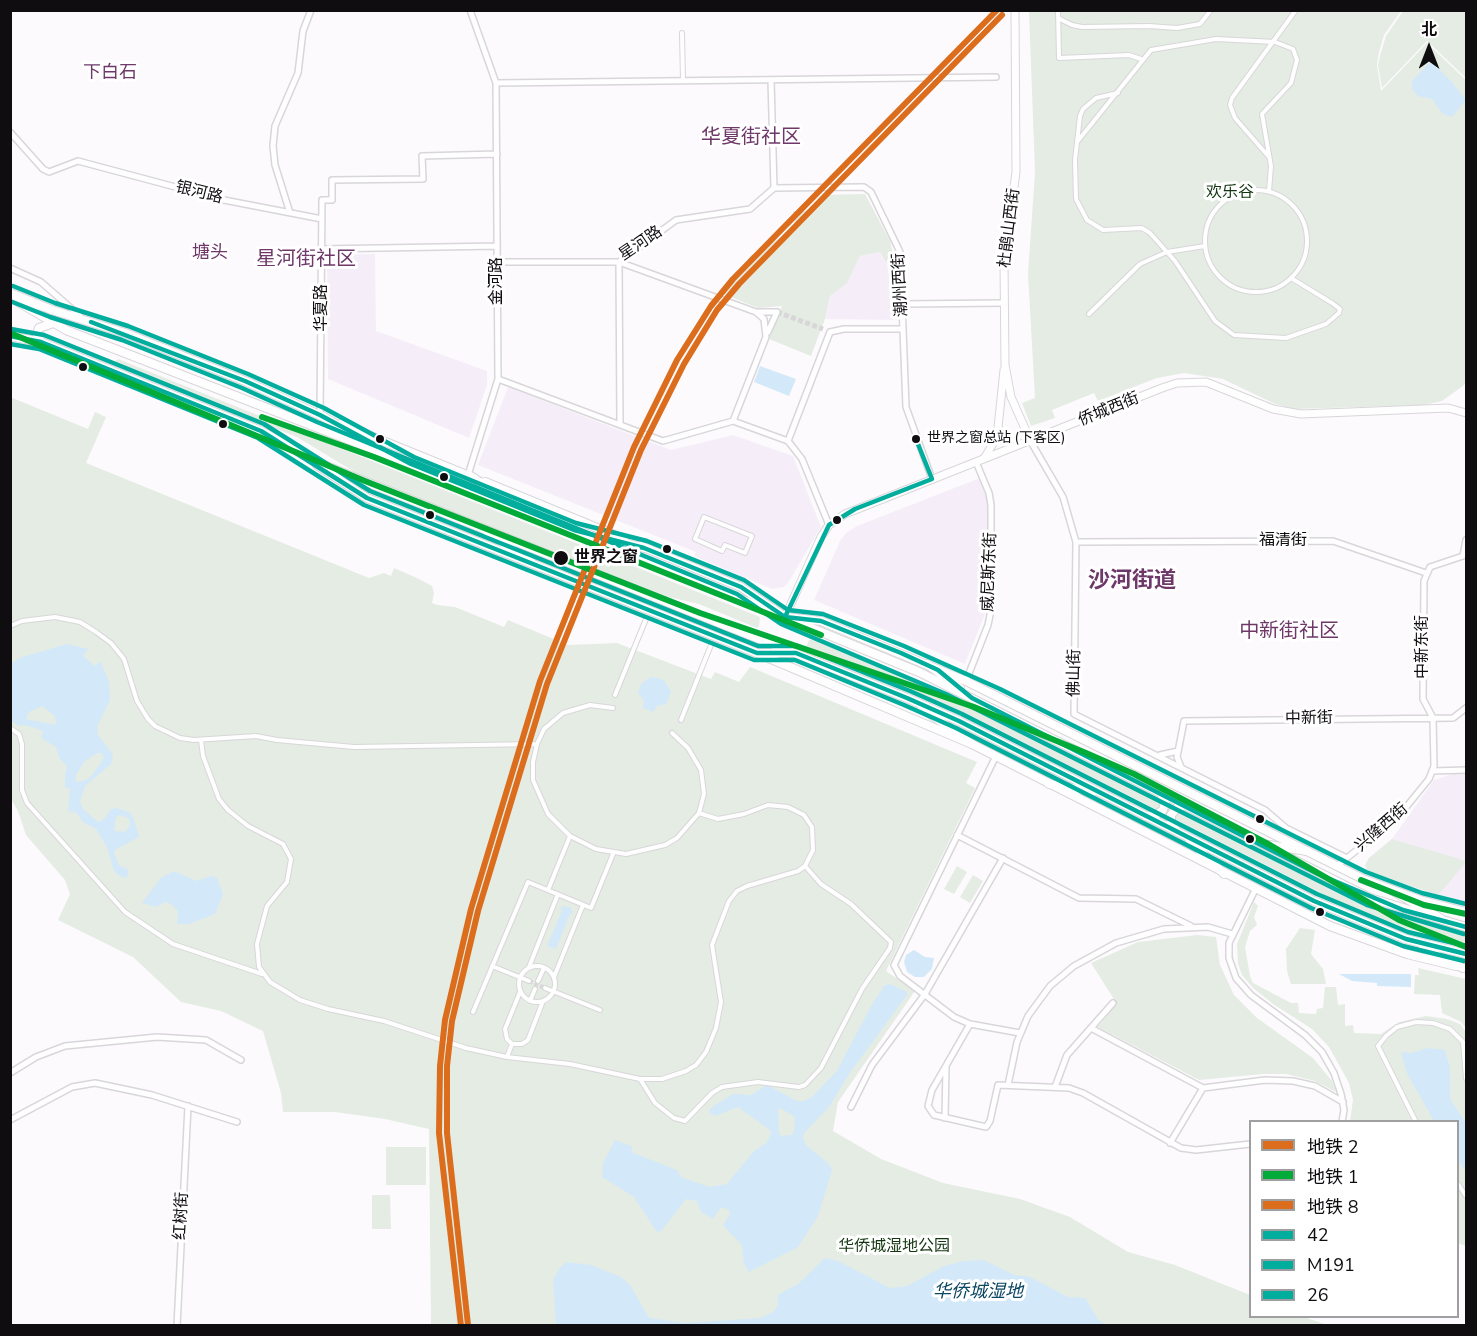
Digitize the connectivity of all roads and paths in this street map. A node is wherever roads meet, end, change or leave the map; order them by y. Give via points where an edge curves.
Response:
1 (311, 10) edge
2 (470, 10) edge
3 (1015, 10) edge
4 (1058, 10) edge
5 (1211, 10) edge
6 (1296, 10) edge
7 (1058, 18) junction
8 (682, 33) dead end
9 (1275, 42) junction
10 (1141, 59) junction
11 (996, 77) dead end
12 (771, 80) junction
13 (683, 81) junction
14 (496, 83) junction
15 (1118, 93) junction
16 (10, 132) edge
17 (1077, 143) junction
18 (496, 154) junction
19 (1269, 158) junction
20 (774, 188) junction
21 (1269, 191) junction
22 (290, 213) junction
23 (322, 219) junction
24 (497, 246) junction
25 (1205, 246) junction
26 (322, 249) junction
27 (1167, 252) junction
28 (497, 262) junction
29 (619, 262) junction
30 (10, 268) edge
31 (1291, 278) junction
32 (10, 295) edge
33 (1004, 303) junction
34 (902, 304) junction
35 (756, 312) junction
36 (1089, 314) dead end
37 (91, 322) junction
38 (53, 323) junction
39 (823, 329) tunnel mouth
40 (903, 329) junction
41 (830, 332) junction
42 (10, 336) edge
43 (766, 337) junction
44 (41, 342) junction
45 (1005, 365) junction
46 (498, 379) junction
47 (1467, 413) edge
48 (321, 415) junction
49 (733, 421) junction
50 (620, 425) junction
51 (788, 441) junction
52 (1031, 442) junction
53 (306, 457) junction
54 (985, 458) junction
55 (976, 462) junction
56 (411, 464) junction
57 (468, 475) junction
58 (932, 479) junction
59 (524, 510) junction
60 (472, 523) junction
61 (829, 525) junction
62 (574, 530) junction
63 (752, 536) joint
64 (1467, 540) edge
65 (1076, 542) junction
66 (644, 548) junction
67 (531, 562) junction
68 (1426, 573) junction
69 (785, 617) junction
70 (646, 619) dead end
71 (10, 626) edge
72 (711, 645) dead end
73 (757, 652) junction
74 (796, 653) junction
75 (927, 664) junction
76 (966, 681) junction
77 (615, 695) dead end
78 (907, 698) junction
79 (972, 698) junction
80 (614, 708) dead end
81 (1467, 708) edge
82 (1433, 718) junction
83 (681, 720) dead end
84 (10, 728) edge
85 (672, 733) dead end
86 (201, 740) junction
87 (537, 744) junction
88 (972, 744) junction
89 (1178, 751) junction
90 (1155, 755) junction
91 (996, 756) junction
92 (1184, 770) junction
93 (1467, 770) edge
94 (1433, 771) junction
95 (1049, 784) junction
96 (1104, 794) junction
97 (1162, 796) junction
98 (1183, 806) junction
99 (699, 813) junction
100 (1146, 816) junction
101 (1180, 832) junction
102 (957, 835) junction
103 (570, 836) junction
104 (1258, 844) junction
105 (1307, 851) junction
106 (613, 854) junction
107 (1003, 858) junction
108 (1347, 858) junction
109 (805, 866) junction
110 (1337, 866) junction
111 (1224, 874) junction
112 (548, 890) junction
113 (1255, 890) junction
114 (1393, 891) junction
115 (558, 894) junction
116 (583, 905) junction
117 (1467, 912) edge
118 (1451, 924) junction
119 (1192, 926) junction
120 (1467, 927) edge
121 (1232, 934) junction
122 (1406, 939) junction
123 (1467, 954) edge
124 (492, 966) junction
125 (529, 968) junction
126 (544, 968) junction
127 (1465, 968) edge
128 (262, 974) junction
129 (520, 978) junction
130 (554, 978) junction
131 (529, 981) tunnel mouth
132 (538, 981) dead end
133 (545, 988) tunnel mouth
134 (535, 989) dead end
135 (553, 991) junction
136 (520, 992) junction
137 (925, 994) junction
138 (530, 1001) junction
139 (543, 1001) junction
140 (1113, 1003) dead end
141 (600, 1010) dead end
142 (473, 1012) dead end
143 (970, 1024) junction
144 (1091, 1028) junction
145 (1020, 1033) junction
146 (512, 1044) junction
147 (507, 1057) junction
148 (241, 1060) dead end
149 (946, 1066) junction
150 (10, 1072) edge
151 (1467, 1078) edge
152 (640, 1079) junction
153 (1008, 1085) junction
154 (1055, 1087) junction
155 (1203, 1088) junction
156 (1343, 1102) junction
157 (188, 1106) junction
158 (851, 1107) dead end
159 (945, 1118) junction
160 (10, 1120) edge
161 (1342, 1120) edge
162 (1415, 1120) edge
163 (237, 1122) dead end
164 (1170, 1143) junction
165 (1249, 1144) edge
166 (177, 1326) edge

1 - 22 street via 303,31 298,73 281,108 274,136 275,165
2 - 14 street, 金河路
3 - 33 street, 杜鹃山西街 via 1016,172 1005,256
4 - 7 street
5 - 7 street via 1200,24 1177,28 1082,27
6 - 9 street
7 - 10 street via 1059,58 1129,55
8 - 13 street
9 - 10 street via 1216,39 1168,45 1150,50
9 - 19 street via 1293,49 1297,60 1291,83 1262,114
9 - 19 street via 1230,105
10 - 15 street
11 - 12 street
12 - 13 street
12 - 20 street
13 - 14 street
14 - 18 street, 金河路
15 - 17 street
15 - 17 street via 1096,98 1083,109
16 - 22 street, 银河路 via 48,172 78,161 224,200
17 - 27 street via 1076,199 1087,220 1103,230 1142,228
18 - 23 street, 华夏路 via 422,156 423,179 332,180 332,200 322,200
18 - 24 street, 金河路
19 - 21 street
20 - 29 street, 星河路 via 746,210 676,220
20 - 34 street, 潮州西街 via 867,188 898,245
21 - 25 street via 1252,190 1222,202 1209,222
21 - 31 street via 1295,208 1307,233 1305,257
22 - 23 street, 银河路
23 - 26 street, 华夏路
24 - 26 street
24 - 28 street, 金河路
25 - 27 street
25 - 31 street via 1215,272 1238,288 1266,291
26 - 48 street, 华夏路
27 - 31 street via 1215,321 1243,337 1286,338 1326,324 1340,313 1332,303
27 - 36 street via 1140,264
28 - 29 street, 星河路
28 - 46 street, 金河路
29 - 35 street
29 - 50 street
30 - 37 street via 41,282 71,310
32 - 37 main road
32 - 38 main road
33 - 34 street
33 - 45 street, 杜鹃山西街
34 - 40 street, 潮州西街
35 - 43 street via 766,322
35 - 43 street via 777,312
37 - 48 main road via 245,381
38 - 44 main road via 39,328
38 - 56 main road
39 - 41 street
40 - 41 street
40 - 58 street, 潮州西街 via 906,407
41 - 51 street
42 - 44 main road
43 - 49 street
44 - 53 main road via 261,431
45 - 52 street, 杜鹃山西街 via 1011,397
45 - 54 street via 997,437
46 - 50 street
46 - 57 street, 金河路
47 - 52 street, 侨城西街 via 1448,408 1301,414 1273,409 1218,385 1192,382 1162,388
48 - 56 main road
48 - 57 main road
49 - 50 street via 667,441
49 - 51 street
51 - 61 street via 802,459
52 - 54 street, 侨城西街
52 - 65 street, 佛山街 via 1063,497
53 - 60 main road
53 - 67 main road via 367,498
54 - 55 street, 侨城西街
55 - 58 street, 侨城西街
55 - 76 street, 威尼斯东街 via 992,505 991,610
56 - 59 main road
57 - 59 main road
57 - 66 main road
58 - 61 street, 侨城西街 via 855,509
59 - 62 main road
60 - 67 main road
60 - 74 main road
61 - 69 street
62 - 66 main road
62 - 69 main road
63 - 63 street via 704,517 695,539 722,550 725,545 745,553
64 - 68 street via 1463,556 1435,564
65 - 68 street, 福清街 via 1332,541
65 - 90 street, 佛山街 via 1074,714
66 - 69 main road via 741,587
67 - 73 main road
68 - 82 street, 中新东街 via 1423,699
69 - 75 main road via 821,621
69 - 79 main road
70 - 77 street
71 - 86 street via 55,617 80,622 111,643 124,659 137,701 155,726 180,738
72 - 83 street
73 - 74 main road
73 - 88 main road
74 - 78 main road
75 - 76 main road
75 - 79 main road
76 - 105 main road
78 - 88 main road
78 - 96 main road
79 - 97 main road
80 - 87 street via 590,705 563,713 544,729
81 - 82 street via 1456,717
82 - 89 street, 中新街 via 1184,721
82 - 94 street
84 - 128 street via 19,734 22,744 22,790 27,803 125,912 173,944
85 - 99 street via 688,748 701,770 704,794
86 - 87 street via 256,736 310,744 387,747
86 - 128 street via 202,756 219,799 248,826 283,844 291,859 287,882 267,906 262,919 256,955
87 - 103 street via 533,780 540,800 556,825
88 - 91 main road
89 - 90 street
89 - 92 street via 1179,765
90 - 92 street, 佛山街
91 - 95 main road
91 - 102 street
92 - 108 street, 佛山街
93 - 94 street
94 - 108 street, 兴隆西街 via 1405,810
95 - 96 main road
95 - 111 main road
96 - 100 main road
97 - 98 main road
97 - 100 main road via 1162,810
98 - 101 main road via 1171,815 1171,823
98 - 104 main road
99 - 106 street via 677,838 665,845 641,853
99 - 109 street via 718,819 768,805 798,811 808,820 813,834 813,850
100 - 101 main road
101 - 111 main road
101 - 122 main road via 1314,901
102 - 107 street
102 - 137 street via 894,965 896,973
103 - 106 street
103 - 112 street
104 - 105 main road
104 - 118 main road via 1370,898
105 - 110 main road
106 - 116 street via 591,908
107 - 119 street via 1079,898 1136,899
107 - 137 street
108 - 110 street, 兴隆西街
109 - 152 street via 787,876 747,886 729,901 712,945 721,1002 706,1052 686,1071 662,1079
109 - 152 street via 891,942 821,1068 799,1087 758,1082 722,1087 686,1121 674,1118 655,1103
110 - 114 main road
111 - 113 main road
112 - 115 street
112 - 124 street via 528,882
113 - 121 street
113 - 127 main road via 1350,934 1407,954
114 - 117 main road
114 - 118 main road
115 - 116 street
115 - 125 street
116 - 130 street
118 - 120 main road
119 - 121 street
119 - 145 street via 1164,928 1132,937 1087,958 1050,986 1033,1007
121 - 156 street via 1229,951 1236,978 1260,1004 1316,1045 1334,1073
122 - 123 main road
122 - 127 main road
124 - 129 street
124 - 142 street
125 - 126 street
125 - 129 street
126 - 130 street
126 - 132 street
128 - 147 street via 300,1000
129 - 131 street
129 - 136 street
130 - 135 street
133 - 135 street
134 - 138 street
135 - 139 street
135 - 141 street
136 - 138 street
136 - 146 street via 505,1029
137 - 143 street via 954,1017
137 - 158 street via 872,1065
138 - 139 street
139 - 146 street via 528,1040
140 - 144 street
143 - 145 street
143 - 149 street
144 - 154 street via 1063,1061
144 - 155 street
145 - 153 street
146 - 147 street
147 - 152 street via 570,1064
148 - 150 street via 206,1040 157,1037 65,1046
149 - 159 street
149 - 159 street via 928,1102 931,1112
151 - 162 street via 1463,1042 1450,1029 1416,1022 1397,1027 1378,1046
153 - 154 street
153 - 159 street via 996,1088 986,1127
154 - 164 street via 1078,1090
155 - 156 street via 1265,1080 1293,1081 1315,1086
155 - 164 street
156 - 161 street
157 - 160 street via 88,1083 72,1087
157 - 163 street
157 - 166 street, 红树街
164 - 165 street via 1188,1150

